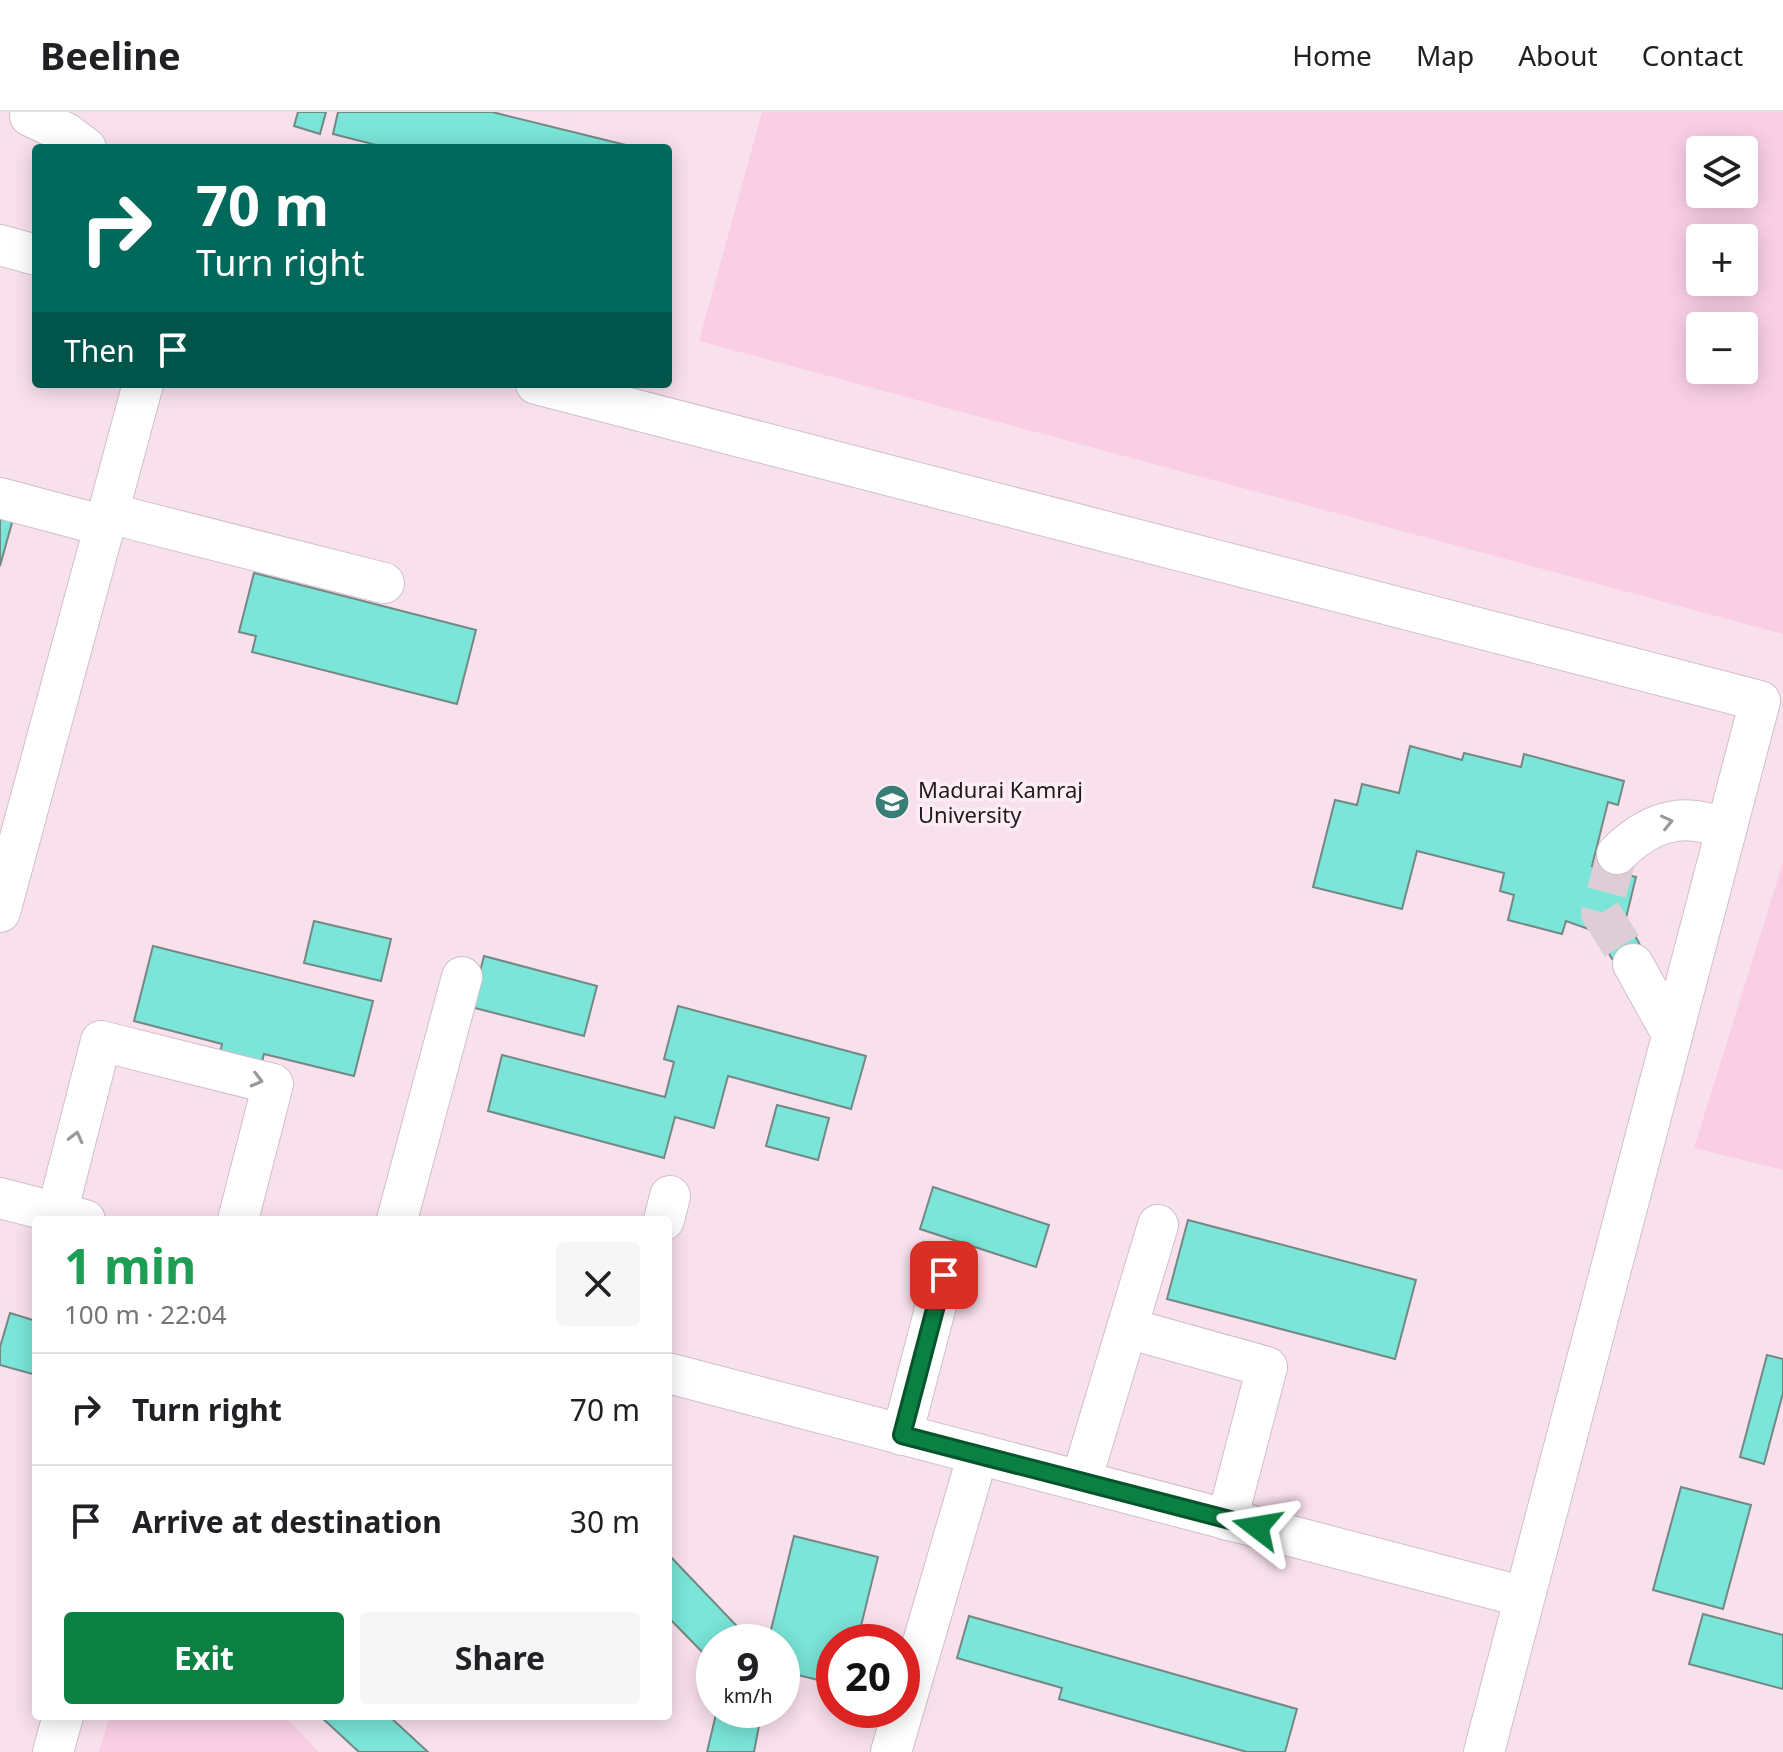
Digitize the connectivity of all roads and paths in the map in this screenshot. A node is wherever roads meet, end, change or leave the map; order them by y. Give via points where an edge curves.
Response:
1 (30, 116) dead end
2 (81, 144) edge
3 (0, 245) edge
4 (32, 254) edge
5 (142, 388) edge
6 (568, 388) edge
7 (592, 391) edge
8 (0, 498) edge
9 (106, 520) junction
10 (384, 583) dead end
11 (1726, 830) junction
12 (1617, 854) tunnel mouth
13 (0, 912) edge
14 (1633, 964) tunnel mouth
15 (462, 977) dead end
16 (1672, 1034) junction
17 (0, 1198) edge
18 (71, 1216) edge
19 (239, 1216) edge
20 (398, 1216) edge
21 (1158, 1225) dead end
22 (944, 1275) dead end
23 (1127, 1328) junction
24 (672, 1374) edge
25 (902, 1435) junction
26 (978, 1454) junction
27 (1081, 1481) junction
28 (1227, 1520) junction
29 (1524, 1597) junction
30 (62, 1720) edge
31 (53, 1752) edge
32 (891, 1752) edge
33 (1484, 1752) edge

1 - 2 lane
3 - 4 lane
5 - 9 lane
6 - 7 lane
7 - 11 lane via 1760,701
8 - 9 lane
9 - 10 lane
9 - 13 lane
12 -> 11 lane via 1636,835 1673,820 1699,820
11 - 16 lane
14 - 16 lane
15 - 20 lane
16 - 29 lane
17 - 18 lane
18 -> 19 lane via 101,1041 273,1084
21 - 23 lane
22 - 25 lane
23 - 27 lane
23 - 28 lane via 1267,1367
24 - 25 lane
25 - 26 lane
26 - 27 lane
26 - 32 lane
27 - 28 lane
28 - 29 lane
29 - 33 lane
30 - 31 lane

